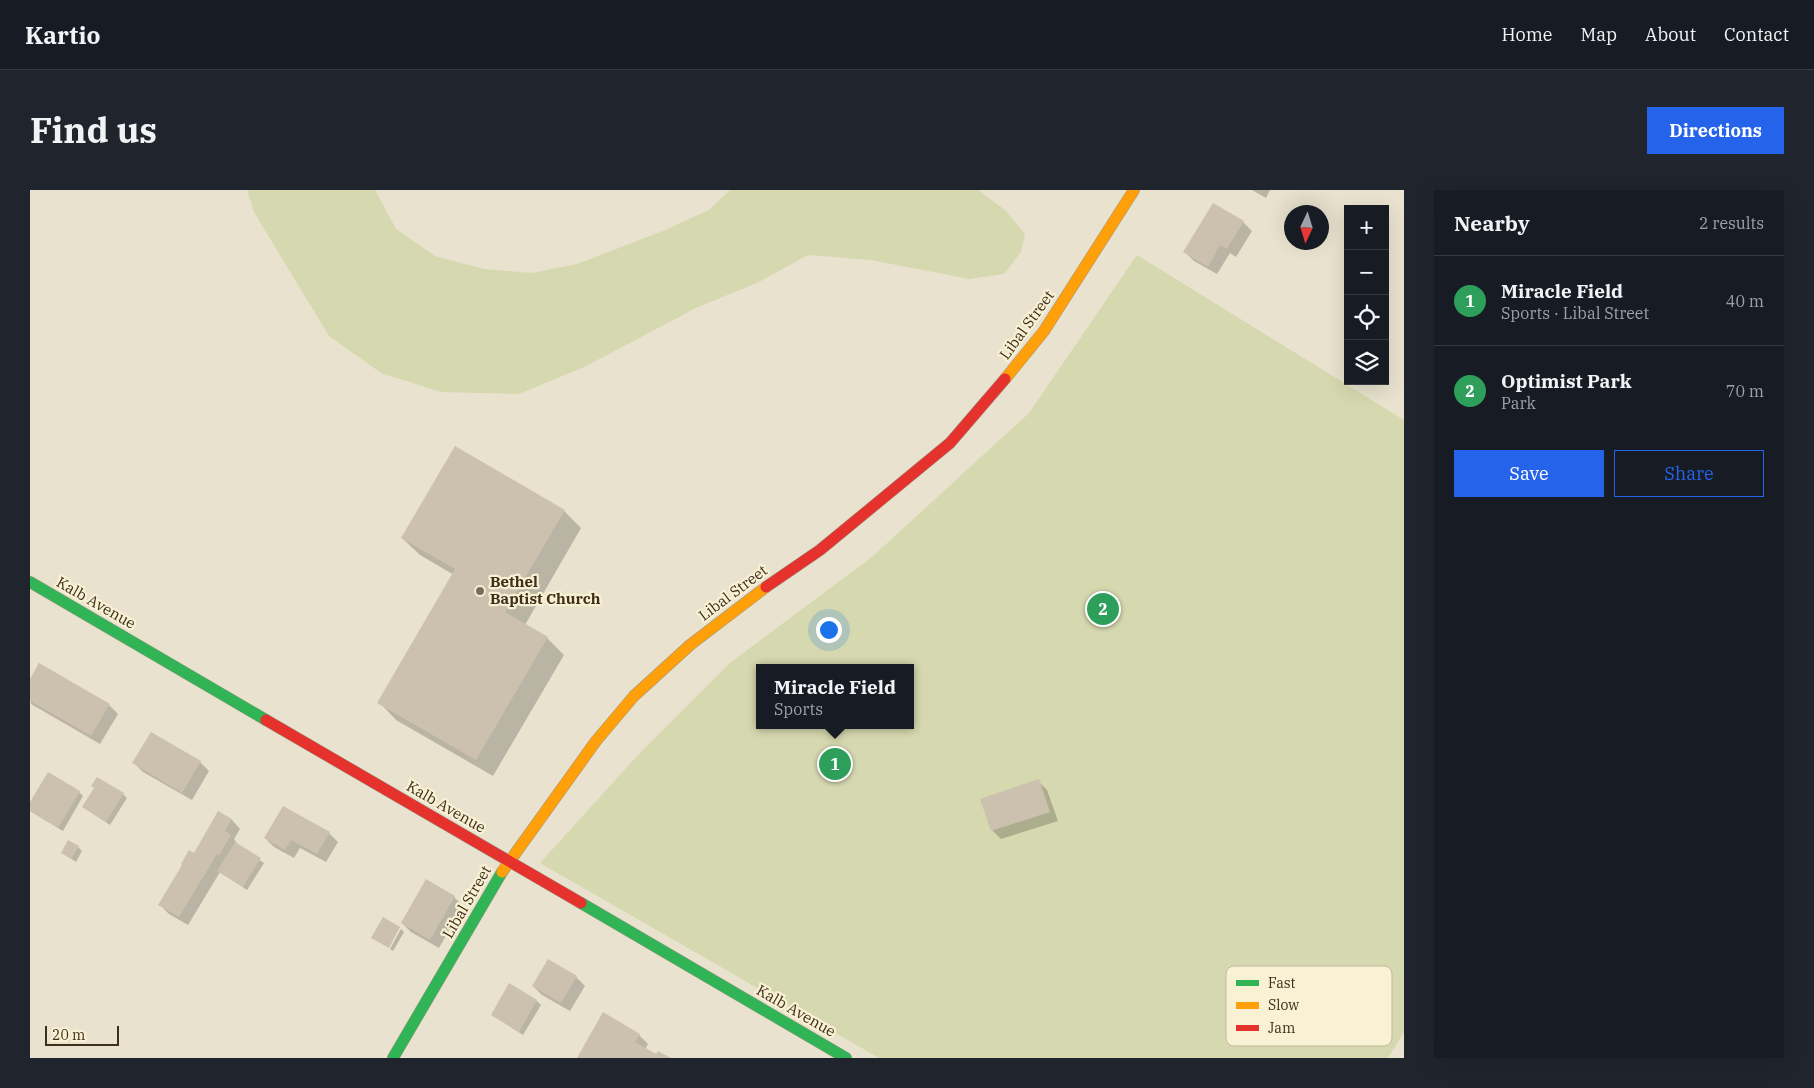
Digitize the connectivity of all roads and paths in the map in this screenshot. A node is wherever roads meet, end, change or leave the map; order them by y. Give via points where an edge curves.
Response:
1 (1134, 190) edge
2 (30, 582) edge
3 (508, 861) junction
4 (393, 1058) edge
5 (846, 1058) edge

1 - 3 street, Libal Street via 1044,331 950,443 820,550 748,598 690,644 634,696 596,741
2 - 3 street, Kalb Avenue
3 - 4 street, Libal Street
3 - 5 street, Kalb Avenue

